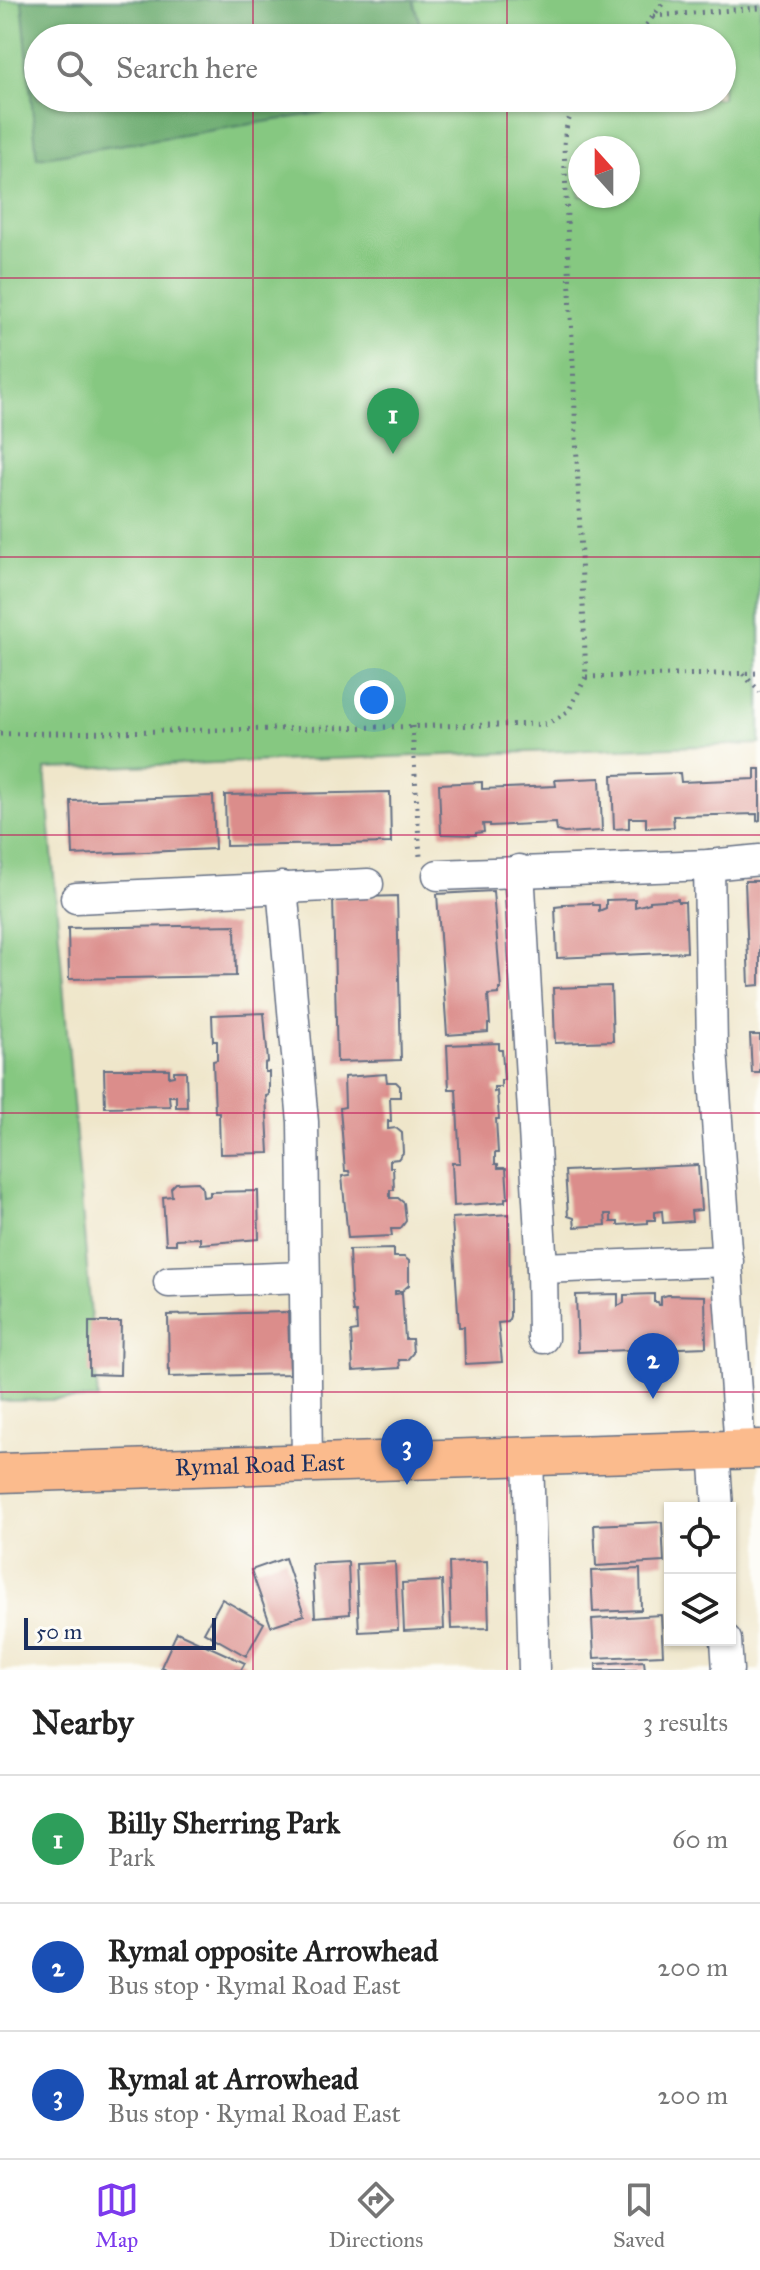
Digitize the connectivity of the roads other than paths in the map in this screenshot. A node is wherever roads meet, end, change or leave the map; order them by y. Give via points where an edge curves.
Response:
1 (760, 860) edge
2 (709, 865) junction
3 (519, 870) junction
4 (438, 875) road end
5 (368, 884) dead end
6 (282, 887) junction
7 (76, 898) dead end
8 (728, 1261) junction
9 (542, 1268) junction
10 (304, 1277) junction
11 (169, 1282) dead end
12 (543, 1338) dead end
13 (738, 1449) edge
14 (528, 1455) junction
15 (307, 1465) junction
16 (0, 1473) edge
17 (720, 1502) edge
18 (726, 1646) edge
19 (534, 1670) edge
20 (728, 1670) edge

1 - 2 street
2 - 3 street
2 - 8 street via 712,1049
3 - 4 street
3 - 9 street
5 - 6 street
6 - 7 street
6 - 10 street via 303,1122
8 - 9 street
8 - 13 street
9 - 12 street
10 - 11 street
10 - 15 street
13 - 14 main road, Rymal Road East
13 - 17 street
14 - 15 main road, Rymal Road East
14 - 19 street
15 - 16 main road, Rymal Road East
18 - 20 street

